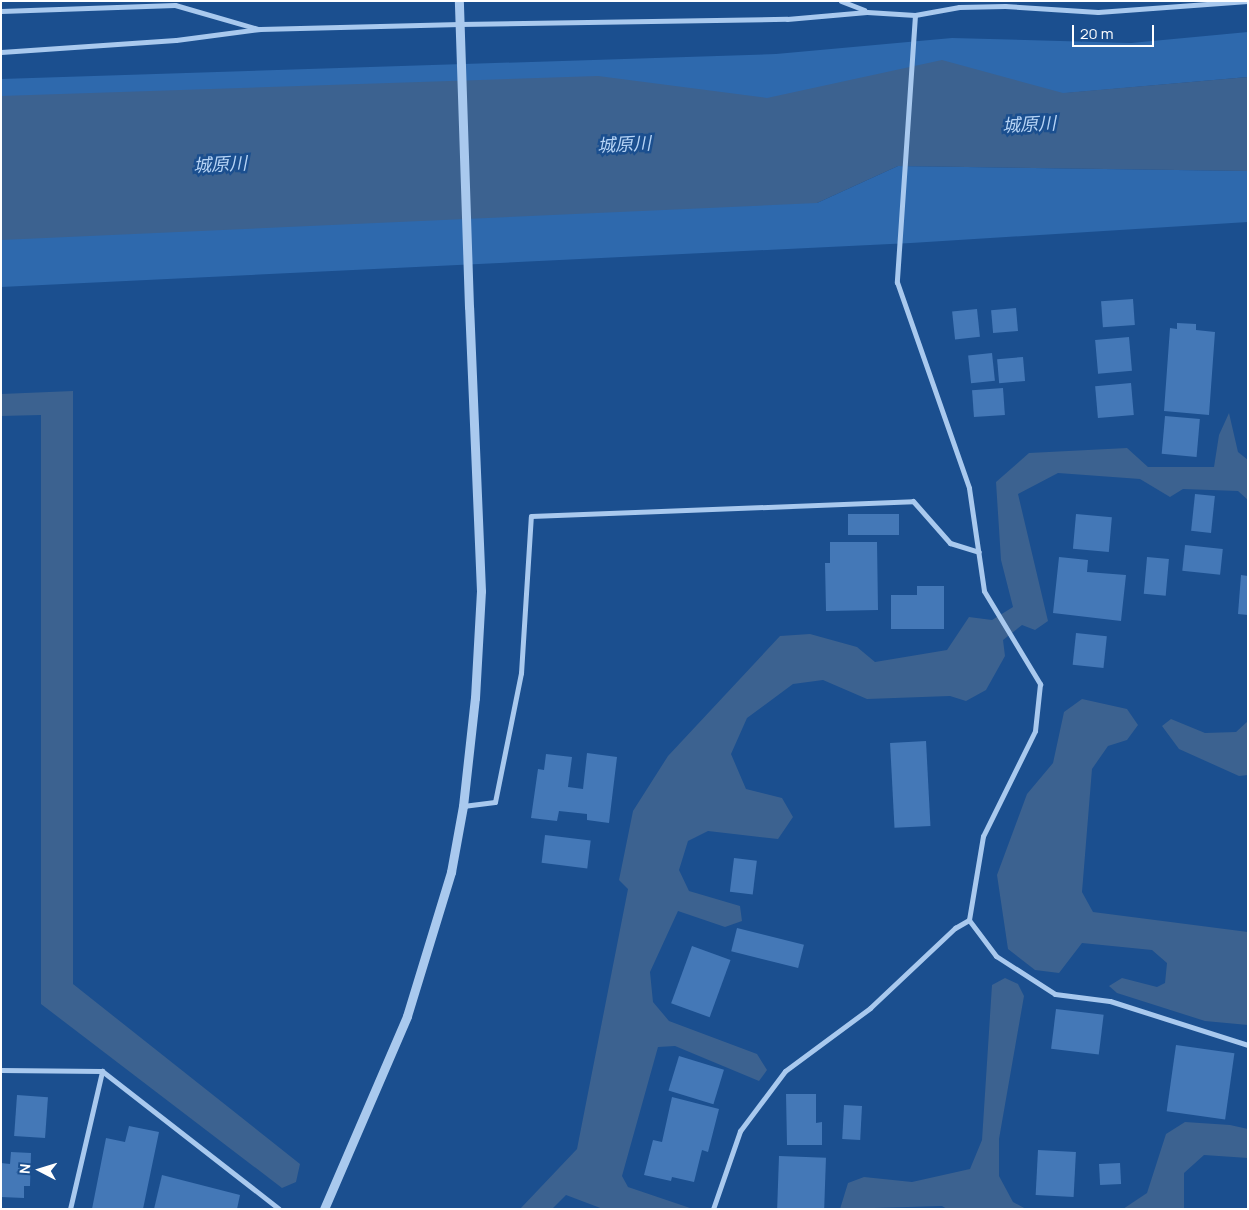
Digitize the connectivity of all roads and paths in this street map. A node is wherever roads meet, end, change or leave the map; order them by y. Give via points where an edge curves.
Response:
1 (459, 1) edge
2 (841, 1) edge
3 (1224, 1) edge
4 (1248, 1) edge
5 (1217, 5) junction
6 (1, 11) edge
7 (867, 12) junction
8 (915, 15) junction
9 (460, 24) junction
10 (260, 29) junction
11 (1, 52) edge
12 (979, 552) junction
13 (463, 806) junction
14 (968, 920) junction
15 (1248, 1046) edge
16 (1, 1070) edge
17 (102, 1071) junction
18 (70, 1209) edge
19 (279, 1209) edge
20 (324, 1209) edge
21 (713, 1209) edge

1 - 9 street
2 - 7 street
3 - 5 street
4 - 5 street
5 - 8 street via 1098,12 1005,6 960,7
6 - 10 street via 175,5
7 - 8 street
7 - 9 street via 787,19
8 - 12 street via 897,282 969,488
9 - 10 street
9 - 13 street via 481,591 475,698
10 - 11 street via 176,40
12 - 13 street via 950,542 913,501 531,516 521,672 495,802
12 - 14 street via 984,591 1040,684 1035,731 983,836
13 - 20 street via 451,872 407,1016
14 - 15 street via 996,956 1055,994 1110,1001
14 - 21 street via 955,928 870,1008 785,1071 740,1131
16 - 17 street
17 - 18 street
17 - 19 street

